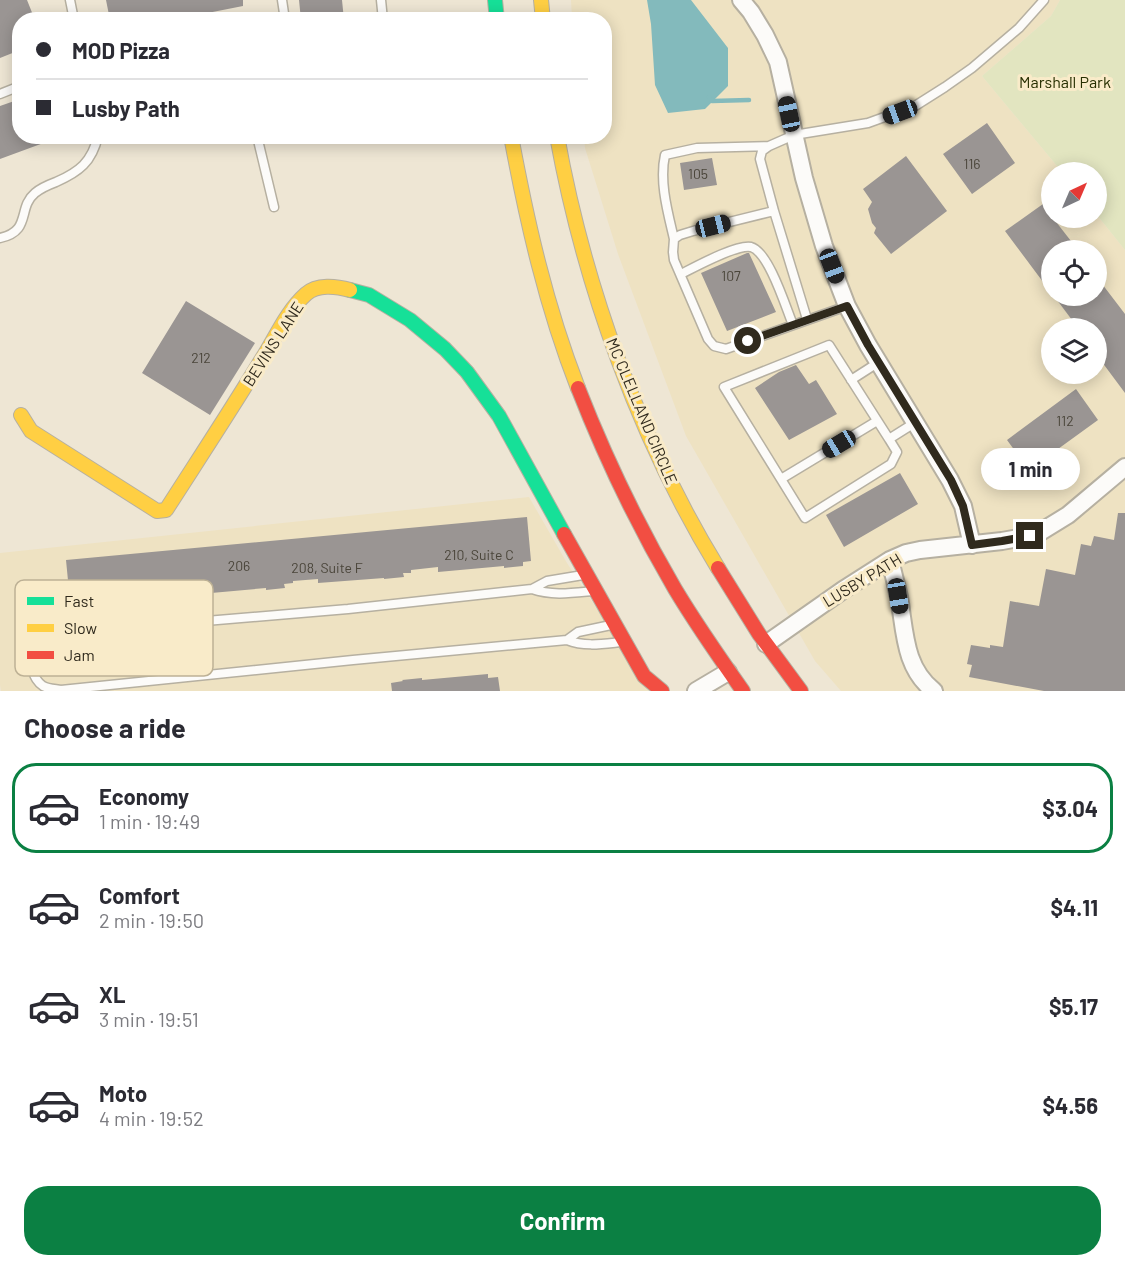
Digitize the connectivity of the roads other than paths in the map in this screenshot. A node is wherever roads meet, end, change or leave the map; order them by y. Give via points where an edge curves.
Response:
1 (741, 0) edge
2 (1044, 0) edge
3 (794, 135) junction
4 (97, 144) edge
5 (259, 144) edge
6 (512, 144) edge
7 (559, 144) edge
8 (769, 146) junction
9 (274, 207) dead end
10 (774, 211) junction
11 (0, 238) edge
12 (674, 239) junction
13 (681, 273) junction
14 (847, 306) junction
15 (807, 319) junction
16 (792, 325) junction
17 (879, 362) junction
18 (852, 380) junction
19 (21, 415) dead end
20 (877, 421) junction
21 (916, 422) junction
22 (889, 439) junction
23 (1125, 467) edge
24 (781, 479) junction
25 (972, 545) junction
26 (890, 560) junction
27 (586, 574) junction
28 (532, 589) junction
29 (596, 591) junction
30 (213, 620) edge
31 (615, 624) junction
32 (567, 640) junction
33 (625, 642) junction
34 (761, 648) junction
35 (733, 669) junction
36 (213, 674) edge
37 (35, 676) edge
38 (198, 676) edge
39 (662, 691) edge
40 (696, 691) edge
41 (742, 691) edge
42 (801, 691) edge
43 (934, 691) edge

1 - 3 street via 752,12 778,62
2 - 3 lane via 1019,28 972,68 915,106 868,123
3 - 8 lane
3 - 14 street via 824,246
4 - 11 lane via 85,165 32,195 17,230
5 - 9 lane
6 - 35 main road via 534,249 584,402 615,475 663,568 694,620
7 - 34 main road, MC CLELLAND CIRCLE via 589,271 647,433
8 - 10 lane via 760,159
8 - 12 lane via 697,148 665,155 662,166
10 - 12 lane
10 - 15 lane
12 - 13 lane via 674,260
13 - 16 lane via 714,346 726,349
13 - 16 lane via 729,251 751,247 761,252
14 - 15 lane
14 - 17 street
15 - 16 lane
17 - 18 lane
17 - 21 street
18 - 20 lane
18 - 24 lane via 829,345 724,387
19 - 27 main road, BEVINS LANE via 31,431 157,511 166,510 288,314 307,293 321,286 369,295 410,320 467,372 499,416
20 - 22 lane
20 - 24 lane
21 - 22 lane
21 - 25 street via 963,506
22 - 24 lane via 897,452 891,464 805,518
23 - 25 street, LUSBY PATH via 1042,531
25 - 26 street, LUSBY PATH via 920,550
26 - 34 street, LUSBY PATH
26 - 43 street via 910,660
27 - 28 lane via 548,581
27 - 29 main road, BEVINS LANE
28 - 29 lane via 553,594
28 - 30 lane
29 - 31 main road, BEVINS LANE
31 - 32 lane via 578,632
31 - 33 main road, BEVINS LANE
32 - 33 lane via 585,645
32 - 36 lane
33 - 39 main road, BEVINS LANE via 645,676
34 - 42 main road, MC CLELLAND CIRCLE
35 - 40 street
35 - 41 main road
37 - 38 lane via 44,686 62,690

